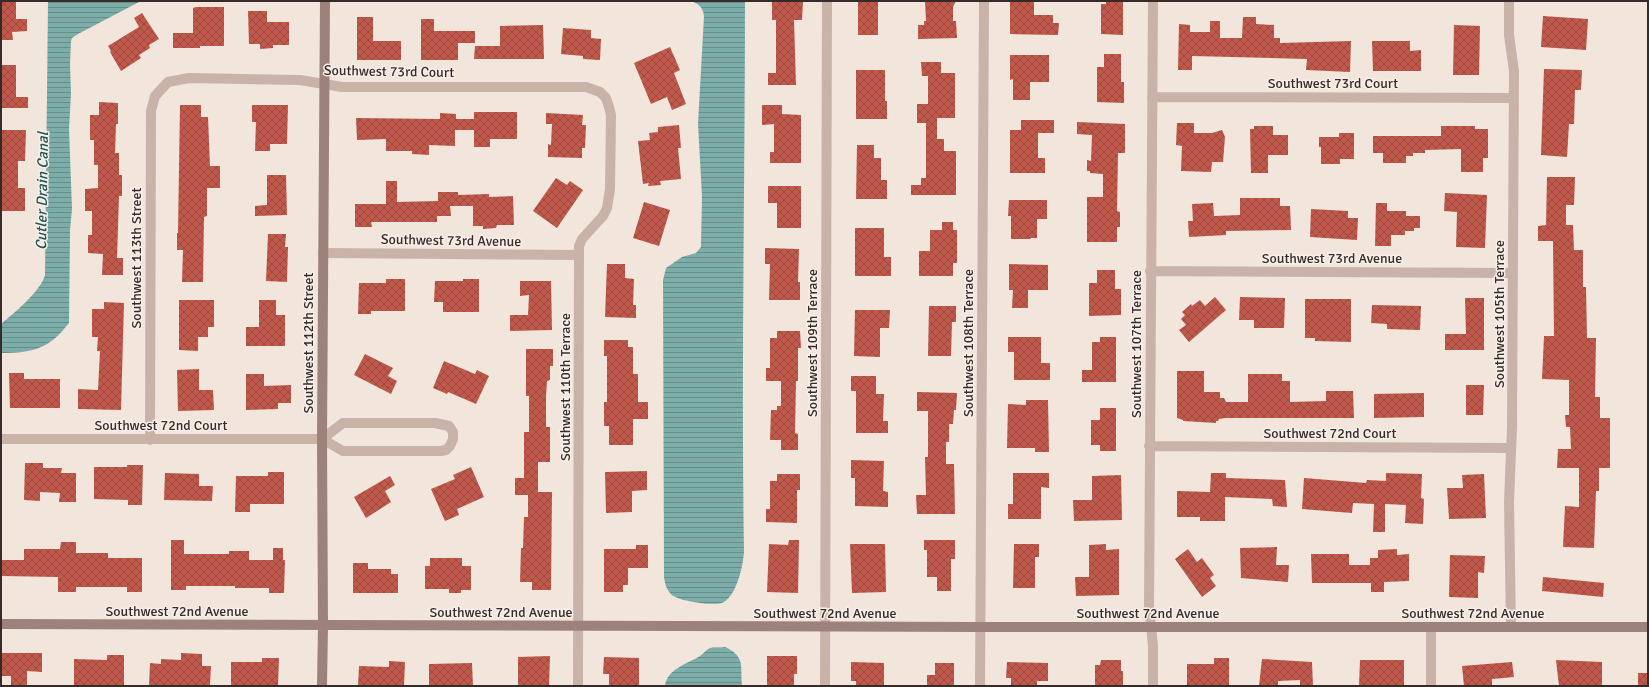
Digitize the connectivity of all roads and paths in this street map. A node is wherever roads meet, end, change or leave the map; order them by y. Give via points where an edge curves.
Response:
1 (325, 1) edge
2 (828, 1) edge
3 (984, 1) edge
4 (1153, 1) edge
5 (1509, 1) edge
6 (168, 82) joint
7 (324, 84) junction
8 (1152, 97) junction
9 (606, 98) joint
10 (1514, 98) junction
11 (323, 253) junction
12 (579, 256) junction
13 (1150, 271) junction
14 (1513, 273) junction
15 (1, 439) edge
16 (322, 439) junction
17 (150, 440) junction
18 (1149, 446) junction
19 (1510, 448) junction
20 (1, 624) edge
21 (323, 626) junction
22 (577, 626) junction
23 (825, 626) junction
24 (1151, 626) junction
25 (980, 627) junction
26 (1431, 627) junction
27 (1510, 627) junction
28 (1648, 627) edge
29 (322, 686) edge
30 (578, 686) edge
31 (824, 686) edge
32 (980, 686) edge
33 (1153, 686) edge
34 (1431, 686) edge

1 - 7 street, Southwest 112th Street
2 - 23 street, Southwest 109th Terrace
3 - 25 street, Southwest 108th Terrace
4 - 8 street, Southwest 107th Terrace
5 - 10 street, Southwest 105th Terrace
6 - 7 street, Southwest 73rd Court via 201,77 300,80
6 - 17 street, Southwest 113th Street via 155,96 150,111
7 - 9 street, Southwest 73rd Court via 342,87 586,87 600,92
7 - 11 street, Southwest 112th Street
8 - 10 street, Southwest 73rd Court
8 - 13 street, Southwest 107th Terrace
9 - 12 street, Southwest 110th Terrace via 611,115 609,197 603,216 582,239
10 - 14 street, Southwest 105th Terrace
11 - 12 street, Southwest 73rd Avenue
11 - 16 street, Southwest 112th Street
12 - 22 street, Southwest 110th Terrace
13 - 14 street, Southwest 73rd Avenue
13 - 18 street, Southwest 107th Terrace
14 - 19 street, Southwest 105th Terrace
15 - 17 street, Southwest 72nd Court
16 - 16 street via 343,451 431,451 446,450 453,439 453,432 449,426 435,423 343,423
16 - 17 street, Southwest 72nd Court
16 - 21 street, Southwest 112th Street
18 - 19 street, Southwest 72nd Court
18 - 24 street, Southwest 107th Terrace
19 - 27 street, Southwest 105th Terrace
20 - 21 street, Southwest 72nd Avenue
21 - 22 street, Southwest 72nd Avenue
21 - 29 street, Southwest 112th Street
22 - 23 street, Southwest 72nd Avenue
22 - 30 street, Southwest 110th Terrace
23 - 25 street, Southwest 72nd Avenue
23 - 31 street, Southwest 109th Terrace
24 - 25 street, Southwest 72nd Avenue
24 - 26 street, Southwest 72nd Avenue
24 - 33 street, Southwest 107th Terrace
25 - 32 street, Southwest 108th Terrace
26 - 27 street, Southwest 72nd Avenue
26 - 34 street
27 - 28 street, Southwest 72nd Avenue

